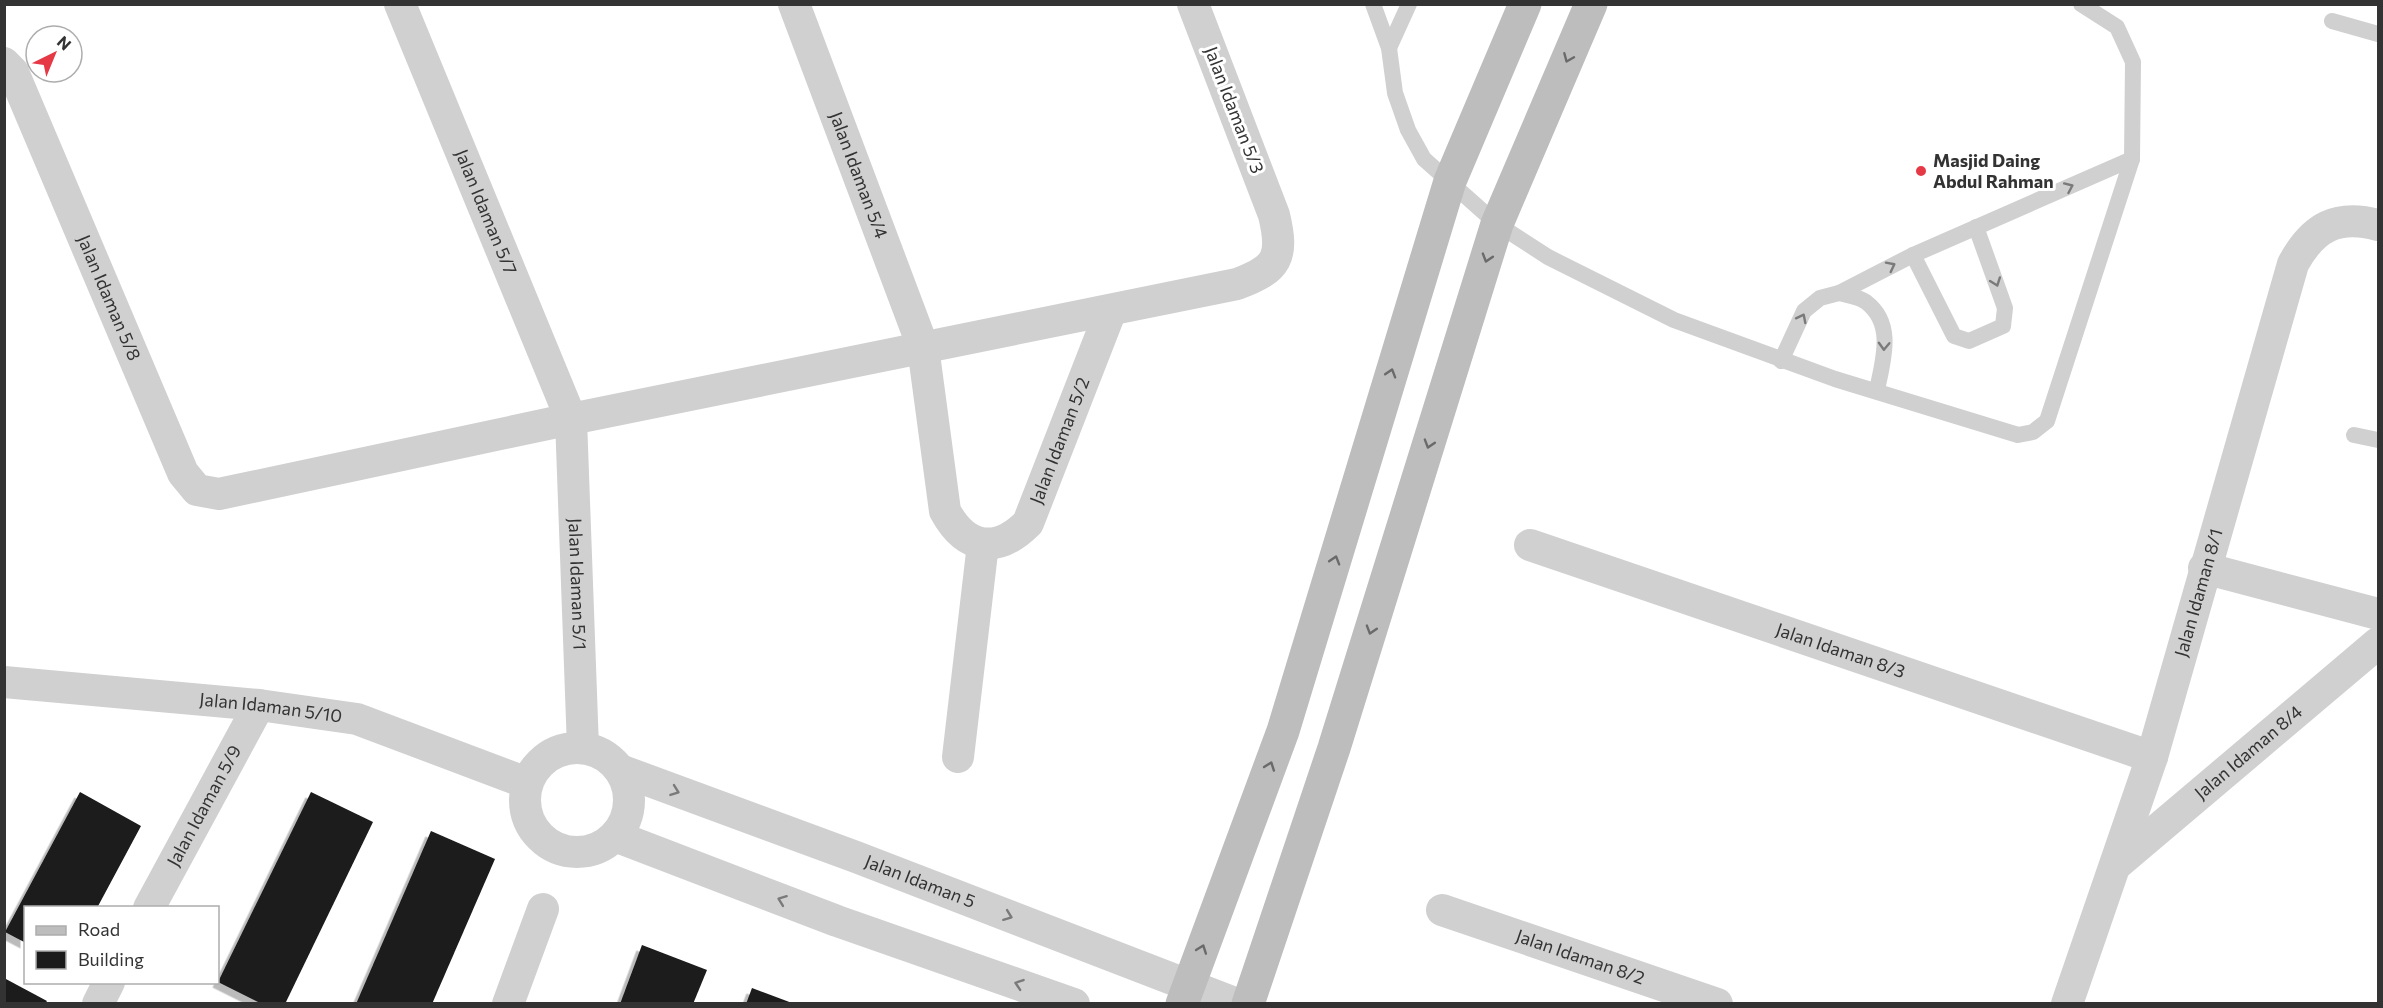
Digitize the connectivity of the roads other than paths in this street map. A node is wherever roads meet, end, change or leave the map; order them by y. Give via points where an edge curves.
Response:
1 (400, 4) edge
2 (794, 4) edge
3 (1193, 4) edge
4 (1373, 4) edge
5 (1408, 4) edge
6 (1525, 4) edge
7 (1592, 4) edge
8 (2081, 4) edge
9 (2332, 21) dead end
10 (2379, 34) edge
11 (1389, 48) junction
12 (4, 63) edge
13 (2132, 159) junction
14 (1450, 181) junction
15 (2371, 223) edge
16 (1497, 224) junction
17 (1976, 227) junction
18 (1913, 255) junction
19 (1839, 293) junction
20 (1111, 310) junction
21 (923, 347) junction
22 (1782, 361) junction
23 (1877, 390) junction
24 (572, 419) junction
25 (2354, 435) dead end
26 (2379, 440) edge
27 (243, 489) joint
28 (983, 544) junction
29 (1530, 545) dead end
30 (2204, 568) junction
31 (2379, 614) edge
32 (2379, 643) edge
33 (4, 682) edge
34 (259, 705) junction
35 (583, 748) junction
36 (958, 757) dead end
37 (2152, 757) junction
38 (620, 770) junction
39 (527, 783) junction
40 (615, 837) junction
41 (2117, 863) junction
42 (150, 906) edge
43 (543, 909) dead end
44 (1442, 910) dead end
45 (108, 984) edge
46 (1215, 999) edge
47 (98, 1004) edge
48 (508, 1004) edge
49 (1074, 1004) edge
50 (1716, 1004) edge
51 (2067, 1004) edge

1 - 24 street, Jalan Idaman 5/7
2 - 21 street, Jalan Idaman 5/4
3 - 20 street, Jalan Idaman 5/3 via 1274,215 1280,242 1276,261 1260,276 1237,284
4 - 11 lane
5 - 11 lane
6 - 14 main road
7 -> 16 main road
8 - 13 lane via 2118,27 2133,62
9 - 10 lane
11 - 14 lane via 1395,93 1408,130 1424,159
12 - 27 street, Jalan Idaman 5/8 via 13,72 183,472 197,490 219,494
17 -> 13 lane
13 - 23 lane via 2047,421 2033,432 2018,435
14 - 16 lane
46 -> 14 main road via 1283,731
15 - 30 street, Jalan Idaman 8/1 via 2344,221 2322,228 2304,243 2293,264
16 - 22 lane via 1548,257 1674,320
16 -> 46 main road via 1334,748
17 - 18 lane
17 -> 18 lane via 2005,308 2003,326 1969,341 1954,336
19 -> 18 lane
22 -> 19 lane via 1804,311 1820,298
19 -> 23 lane via 1865,301 1883,322 1885,349
20 - 21 street, Jalan Idaman 5/3
20 - 28 street, Jalan Idaman 5/2 via 1028,523 1014,537
21 - 24 street, Jalan Idaman 5/3
21 - 28 street via 945,511 954,528
22 - 23 lane
24 - 27 street, Jalan Idaman 5/3
24 - 35 street, Jalan Idaman 5/1
25 - 26 lane
28 - 36 street
29 - 37 street, Jalan Idaman 8/3
30 - 31 street
30 - 37 street, Jalan Idaman 8/1
32 - 41 street, Jalan Idaman 8/4
33 - 34 street, Jalan Idaman 5/10
34 - 39 street, Jalan Idaman 5/10 via 357,719
34 - 42 street, Jalan Idaman 5/9
35 - 38 street via 610,759
35 - 39 street via 566,748 549,755
37 - 41 street, Jalan Idaman 8/1
38 - 40 street via 628,787 629,804
38 -> 46 street, Jalan Idaman 5 via 856,857
39 - 40 street via 527,817 549,844 566,851 584,852
49 -> 40 street via 837,921
41 - 51 street, Jalan Idaman 8/1
43 - 48 street
44 - 50 street, Jalan Idaman 8/2
45 - 47 street

